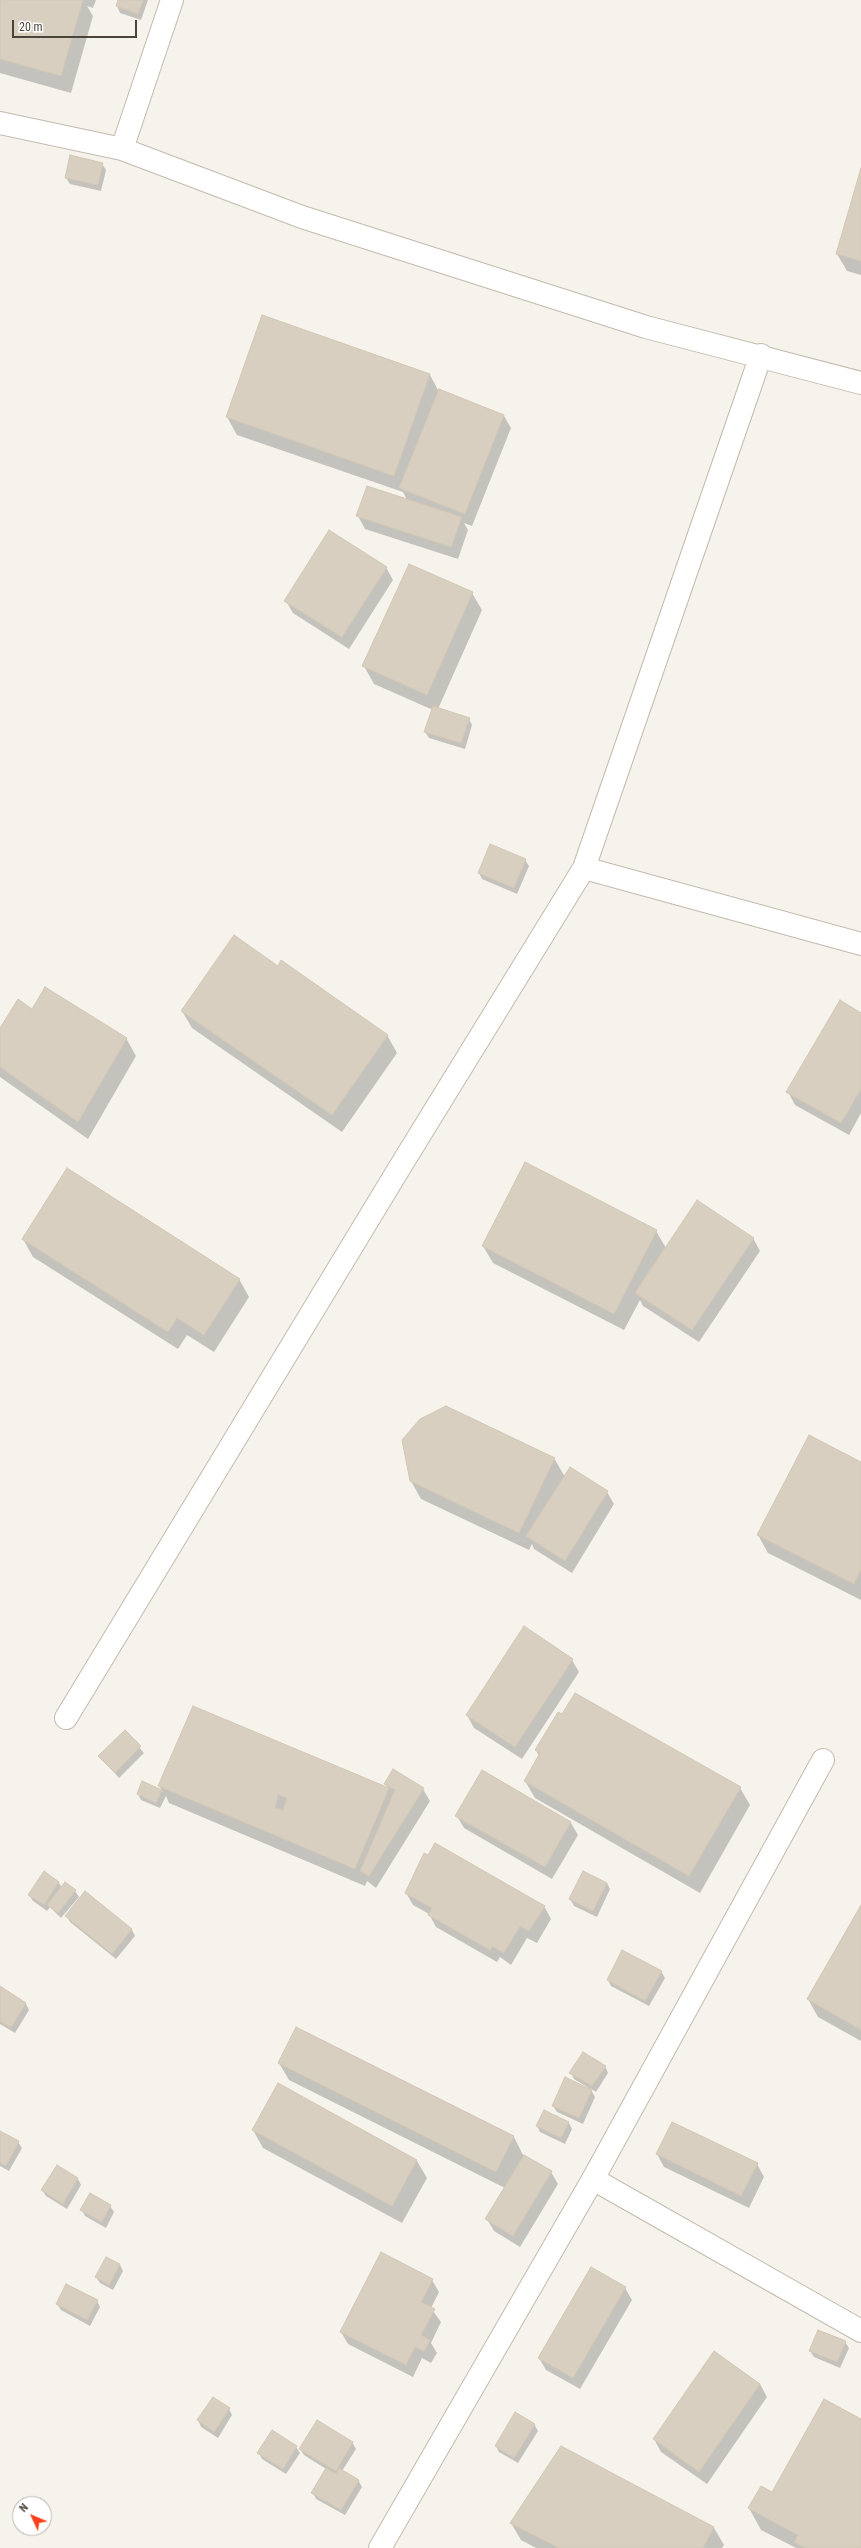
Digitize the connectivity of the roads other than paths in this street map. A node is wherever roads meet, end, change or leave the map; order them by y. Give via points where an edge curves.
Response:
1 (172, 0) edge
2 (0, 123) edge
3 (122, 149) junction
4 (761, 355) junction
5 (861, 383) edge
6 (584, 868) junction
7 (861, 944) edge
8 (66, 1718) dead end
9 (822, 1760) dead end
10 (593, 2179) junction
11 (861, 2331) edge
12 (380, 2548) edge

1 - 3 street
2 - 3 street
3 - 4 street via 302,217 646,327
4 - 5 street
4 - 6 street
6 - 7 street
6 - 8 street
9 - 10 street
10 - 11 street
10 - 12 street

